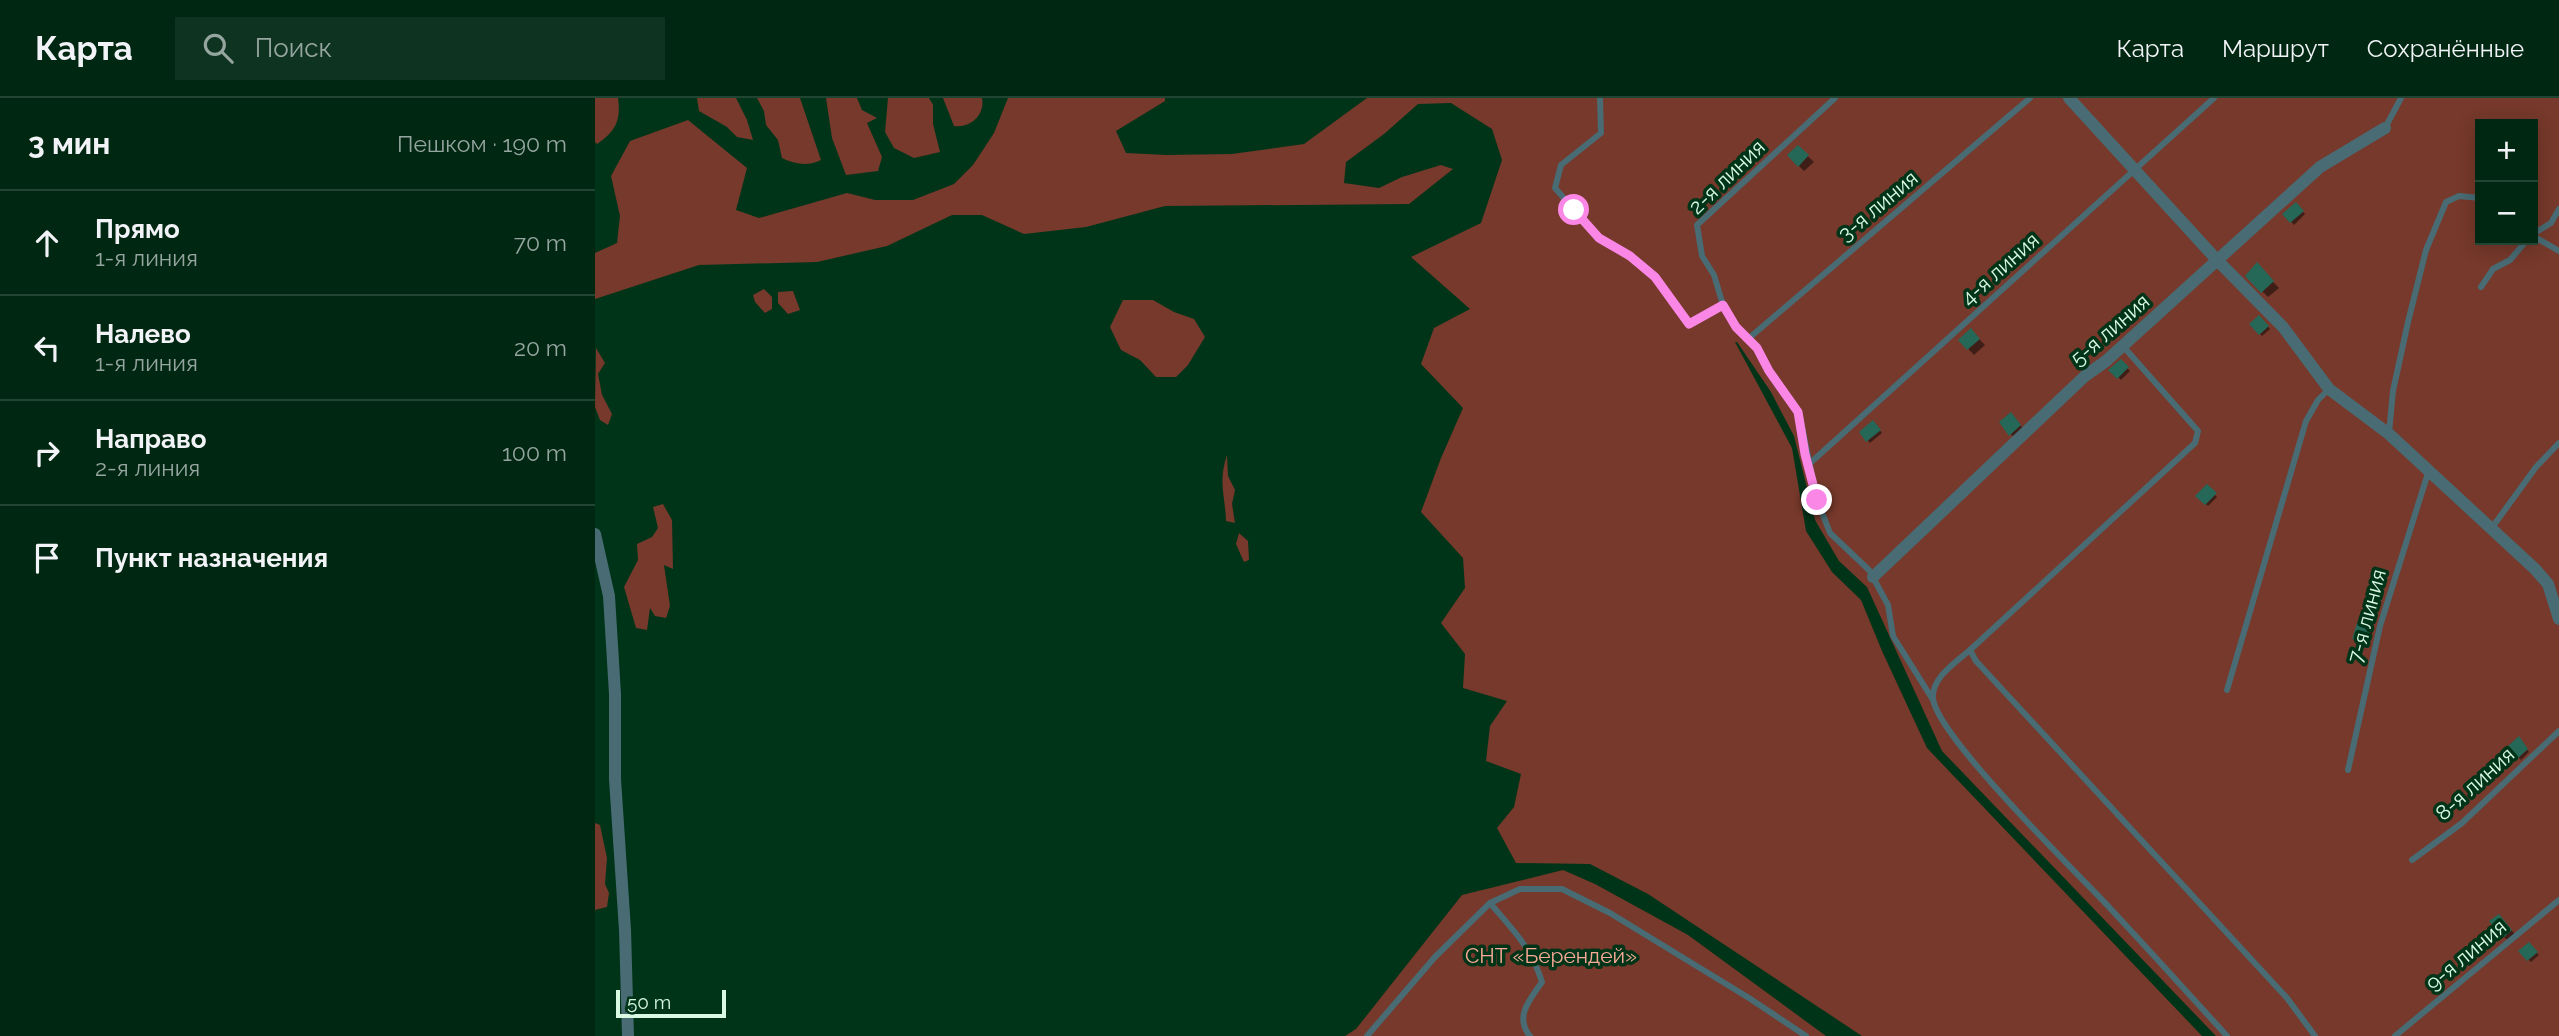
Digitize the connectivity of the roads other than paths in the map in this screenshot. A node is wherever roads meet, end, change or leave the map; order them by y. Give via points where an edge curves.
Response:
1 (1599, 98) edge
2 (1835, 98) edge
3 (2030, 98) edge
4 (2069, 98) edge
5 (2214, 98) edge
6 (2401, 98) edge
7 (2385, 128) joint
8 (2135, 170) junction
9 (2475, 198) edge
10 (2559, 209) edge
11 (2538, 232) edge
12 (2538, 238) edge
13 (2523, 245) edge
14 (2559, 251) edge
15 (2217, 260) junction
16 (2481, 287) dead end
17 (1723, 305) junction
18 (1748, 339) junction
19 (2123, 345) junction
20 (2329, 389) junction
21 (2389, 434) junction
22 (2559, 443) edge
23 (1808, 465) junction
24 (2428, 473) junction
25 (2491, 529) junction
26 (595, 534) edge
27 (1873, 577) junction
28 (2559, 619) edge
29 (1970, 650) junction
30 (2227, 690) dead end
31 (1933, 700) junction
32 (2559, 731) edge
33 (2348, 770) dead end
34 (2412, 860) dead end
35 (2559, 900) edge
36 (1490, 903) junction
37 (628, 1036) edge
38 (1367, 1036) edge
39 (1530, 1036) edge
40 (1806, 1036) edge
41 (2227, 1036) edge
42 (2315, 1036) edge
43 (2395, 1036) edge

1 - 17 lane via 1601,133 1561,165 1555,188 1599,238 1655,277 1689,324
2 - 17 lane, 2-я линия via 1697,225 1702,256 1714,275
3 - 18 lane, 3-я линия
4 - 8 street
5 - 8 lane, 4-я линия
6 - 7 lane
7 - 15 street, 5-я линия via 2320,167
8 - 15 street
8 - 23 lane, 4-я линия
9 - 21 lane via 2459,196 2446,202 2425,250
10 - 11 lane via 2551,223
12 - 14 lane
13 - 16 lane via 2510,260 2493,269
15 - 19 street, 5-я линия
15 - 20 street via 2283,327
17 - 18 lane, 2-я линия
18 - 23 lane, 2-я линия via 1798,412
19 - 27 street, 5-я линия
19 - 29 lane via 2197,431 2195,443
20 - 21 street
20 - 30 lane via 2306,421
21 - 24 street
22 - 25 lane
23 - 27 lane, 2-я линия via 1830,533
24 - 25 street
24 - 33 lane, 7-я линия via 2380,626
25 - 28 street via 2547,584
26 - 37 street via 609,608 615,694
27 - 31 lane, 2-я линия via 1888,605 1893,636
29 - 31 lane via 1936,684
29 - 42 lane via 2287,999
31 - 41 lane, 2-я линия via 1949,732 1993,784
32 - 34 lane, 8-я линия via 2462,823
35 - 43 lane, 9-я линия
36 - 38 lane via 1435,957
36 - 39 lane via 1535,960 1542,982 1522,1014
36 - 40 lane via 1520,889 1562,889 1610,913

